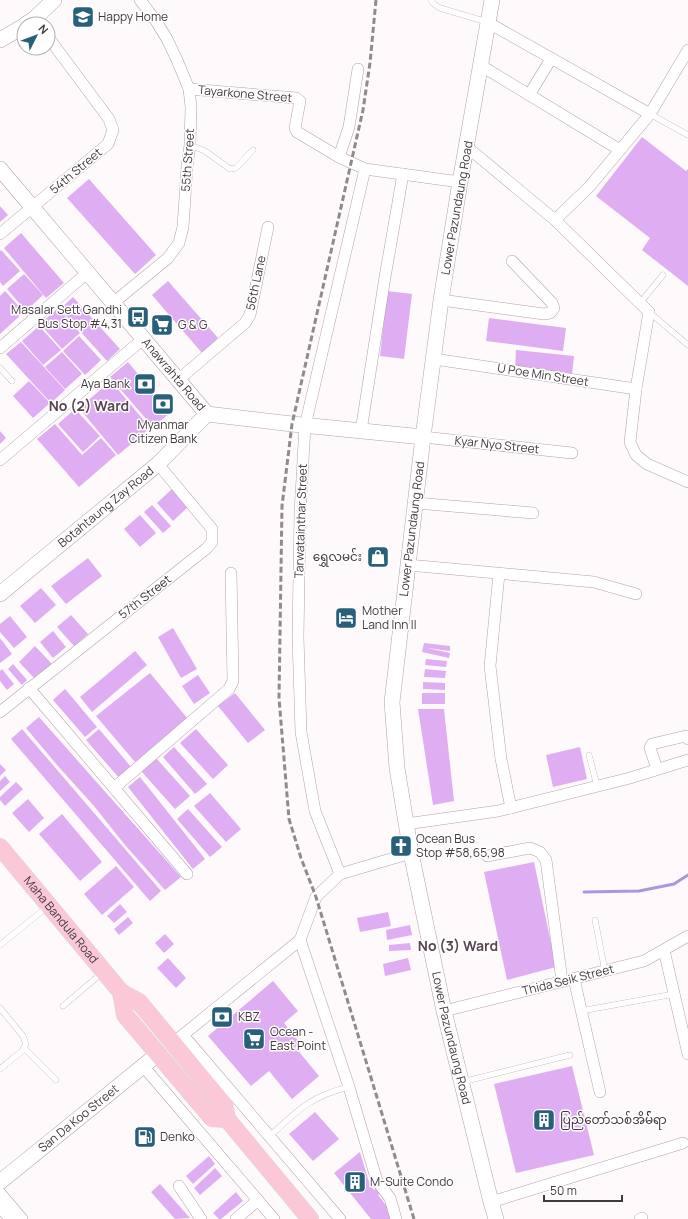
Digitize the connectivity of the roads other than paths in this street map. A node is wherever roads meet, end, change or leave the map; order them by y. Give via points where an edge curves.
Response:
1 (54, 0) edge
2 (140, 0) edge
3 (431, 0) edge
4 (492, 0) edge
5 (38, 16) edge
6 (487, 22) junction
7 (16, 31) edge
8 (0, 40) edge
9 (56, 48) edge
10 (688, 50) edge
11 (551, 59) junction
12 (480, 65) junction
13 (358, 69) dead end
14 (189, 89) junction
15 (529, 96) junction
16 (650, 114) junction
17 (688, 135) edge
18 (190, 146) junction
19 (467, 147) junction
20 (253, 150) dead end
21 (620, 150) junction
22 (339, 157) junction
23 (365, 168) junction
24 (0, 169) edge
25 (403, 174) junction
26 (460, 182) junction
27 (32, 208) junction
28 (556, 220) junction
29 (268, 227) dead end
30 (0, 234) edge
31 (512, 261) dead end
32 (87, 273) junction
33 (663, 275) dead end
34 (441, 300) junction
35 (113, 303) junction
36 (640, 303) junction
37 (649, 312) junction
38 (143, 338) junction
39 (688, 344) edge
40 (0, 348) edge
41 (434, 359) junction
42 (0, 368) edge
43 (178, 380) junction
44 (12, 381) dead end
45 (636, 389) junction
46 (207, 414) junction
47 (305, 426) junction
48 (360, 431) junction
49 (423, 437) junction
50 (572, 453) dead end
51 (0, 460) edge
52 (158, 464) junction
53 (688, 482) edge
54 (416, 503) junction
55 (533, 513) dead end
56 (408, 565) junction
57 (231, 573) dead end
58 (499, 574) junction
59 (0, 594) edge
60 (636, 594) dead end
61 (30, 688) junction
62 (0, 712) edge
63 (688, 739) edge
64 (589, 755) dead end
65 (688, 760) edge
66 (657, 769) junction
67 (597, 786) junction
68 (114, 788) junction
69 (511, 808) junction
70 (406, 824) junction
71 (0, 848) edge
72 (411, 853) junction
73 (487, 856) dead end
74 (187, 874) dead end
75 (340, 874) junction
76 (49, 906) junction
77 (595, 920) dead end
78 (688, 936) edge
79 (300, 940) junction
80 (0, 945) edge
81 (664, 950) junction
82 (605, 971) junction
83 (104, 972) junction
84 (574, 978) junction
85 (562, 981) junction
86 (121, 992) junction
87 (674, 994) junction
88 (63, 1006) dead end
89 (0, 1008) edge
90 (444, 1011) junction
91 (581, 1011) junction
92 (178, 1039) junction
93 (24, 1048) junction
94 (158, 1054) junction
95 (688, 1054) edge
96 (570, 1055) dead end
97 (143, 1066) junction
98 (0, 1069) edge
99 (56, 1080) dead end
100 (461, 1082) junction
101 (349, 1087) junction
102 (600, 1092) dead end
103 (227, 1119) junction
104 (270, 1136) junction
105 (683, 1143) dead end
106 (0, 1182) edge
107 (179, 1186) dead end
108 (0, 1193) edge
109 (258, 1200) junction
110 (491, 1202) junction
111 (0, 1207) edge
112 (10, 1219) edge
113 (22, 1219) edge
114 (201, 1219) edge
115 (236, 1219) edge
116 (274, 1219) edge
117 (310, 1219) edge
118 (340, 1219) edge
119 (396, 1219) edge
120 (496, 1219) edge

1 - 5 main road
2 - 14 street, 55th Street via 167,39
3 - 6 lane via 440,8
4 - 6 main road, Lower Pazundaung Road
6 - 11 street
6 - 12 main road, Lower Pazundaung Road
7 - 8 main road
9 - 27 street, 54th Street via 109,119 112,130 108,144
10 - 16 street
11 - 15 street
11 - 16 street
12 - 15 street
12 - 19 main road, Lower Pazundaung Road
13 - 22 street via 348,127
14 - 18 street, 55th Street
14 - 22 street, Tayarkone Street via 296,98 300,101 295,128 297,132
15 - 21 street
16 - 17 lane
16 - 21 street
18 - 20 lane via 205,151 230,169 236,168
18 - 35 street, 55th Street via 183,227 179,243 168,258
19 - 26 main road, Lower Pazundaung Road
19 - 28 street
21 - 28 street via 590,186
22 - 23 street
23 - 25 street
23 - 47 street, Tarwatainthar Street
24 - 27 main road, Anawrahta Road
25 - 26 street
25 - 48 street
26 - 34 main road, Lower Pazundaung Road
27 - 30 street, 54th Street
27 - 32 main road, Anawrahta Road
28 - 36 street
29 - 43 street, 56th Lane via 250,315 245,323
31 - 34 street via 552,303 554,307 550,313
32 - 35 main road, Anawrahta Road
32 - 40 street
33 - 36 lane
34 - 41 main road, Lower Pazundaung Road
35 - 38 main road, Anawrahta Road
36 - 37 street
37 - 39 lane
37 - 45 street
38 - 43 main road, Anawrahta Road
38 - 51 street
41 - 45 street, U Poe Min Street
41 - 49 main road, Lower Pazundaung Road
42 - 44 lane
43 - 46 main road, Anawrahta Road
45 - 53 street via 630,442 636,455 647,464
46 - 47 main road, Anawrahta Road
46 - 52 main road, Botahtaung Zay Road
47 - 48 main road, Anawrahta Road
47 - 75 street, Tarwatainthar Street via 300,513 298,637 301,732 315,811
48 - 49 main road, Anawrahta Road
49 - 50 street, Kyar Nyo Street
49 - 54 main road, Lower Pazundaung Road
52 - 59 main road, Botahtaung Zay Road
52 - 61 street, 57th Street via 212,529 212,542
54 - 55 street
54 - 56 main road, Lower Pazundaung Road
56 - 58 street
56 - 70 main road, Lower Pazundaung Road via 392,702 397,768
57 - 68 street via 233,681 229,689
58 - 60 street via 594,582
58 - 69 street via 490,666
61 - 62 street, 57th Street
61 - 68 street
63 - 66 street via 686,736 652,744 650,748
64 - 67 lane
65 - 66 street
66 - 67 street
67 - 69 street
68 - 74 street
69 - 70 street
70 - 72 main road, Lower Pazundaung Road
71 - 76 main road, Maha Bandula Road
72 - 75 street
72 - 90 main road, Lower Pazundaung Road
73 - 85 street via 530,848 540,852 546,860
75 - 79 street via 316,897
76 - 80 lane
76 - 83 main road, Maha Bandula Road
77 - 82 lane
78 - 81 street, Thida Seik Street
79 - 92 street
79 - 101 street
81 - 82 street, Thida Seik Street via 644,961
81 - 87 street
82 - 84 street, Thida Seik Street
83 - 86 main road, Maha Bandula Road
83 - 88 lane
84 - 85 street, Thida Seik Street
84 - 91 street
85 - 90 street, Thida Seik Street
86 - 92 main road, Maha Bandula Road via 139,1002
86 - 94 main road via 125,1015
87 - 91 lane
87 - 95 street
89 - 93 lane via 23,1036 26,1044
90 - 100 main road, Lower Pazundaung Road
91 - 102 street
92 - 103 main road, Maha Bandula Road via 224,1105
92 - 104 street
93 - 98 lane
93 - 99 lane
94 - 97 main road, San Da Koo Street
94 - 103 main road via 212,1118
96 - 100 lane
97 - 106 main road, San Da Koo Street
97 - 109 street
100 - 110 main road, Lower Pazundaung Road
101 - 104 lane via 332,1091 309,1102
101 - 119 street via 377,1182 390,1198
103 - 117 main road, Maha Bandula Road
104 - 118 street
105 - 110 street
107 - 114 street
108 - 113 street
109 - 115 street
109 - 116 street
110 - 120 main road, Lower Pazundaung Road
111 - 112 street

